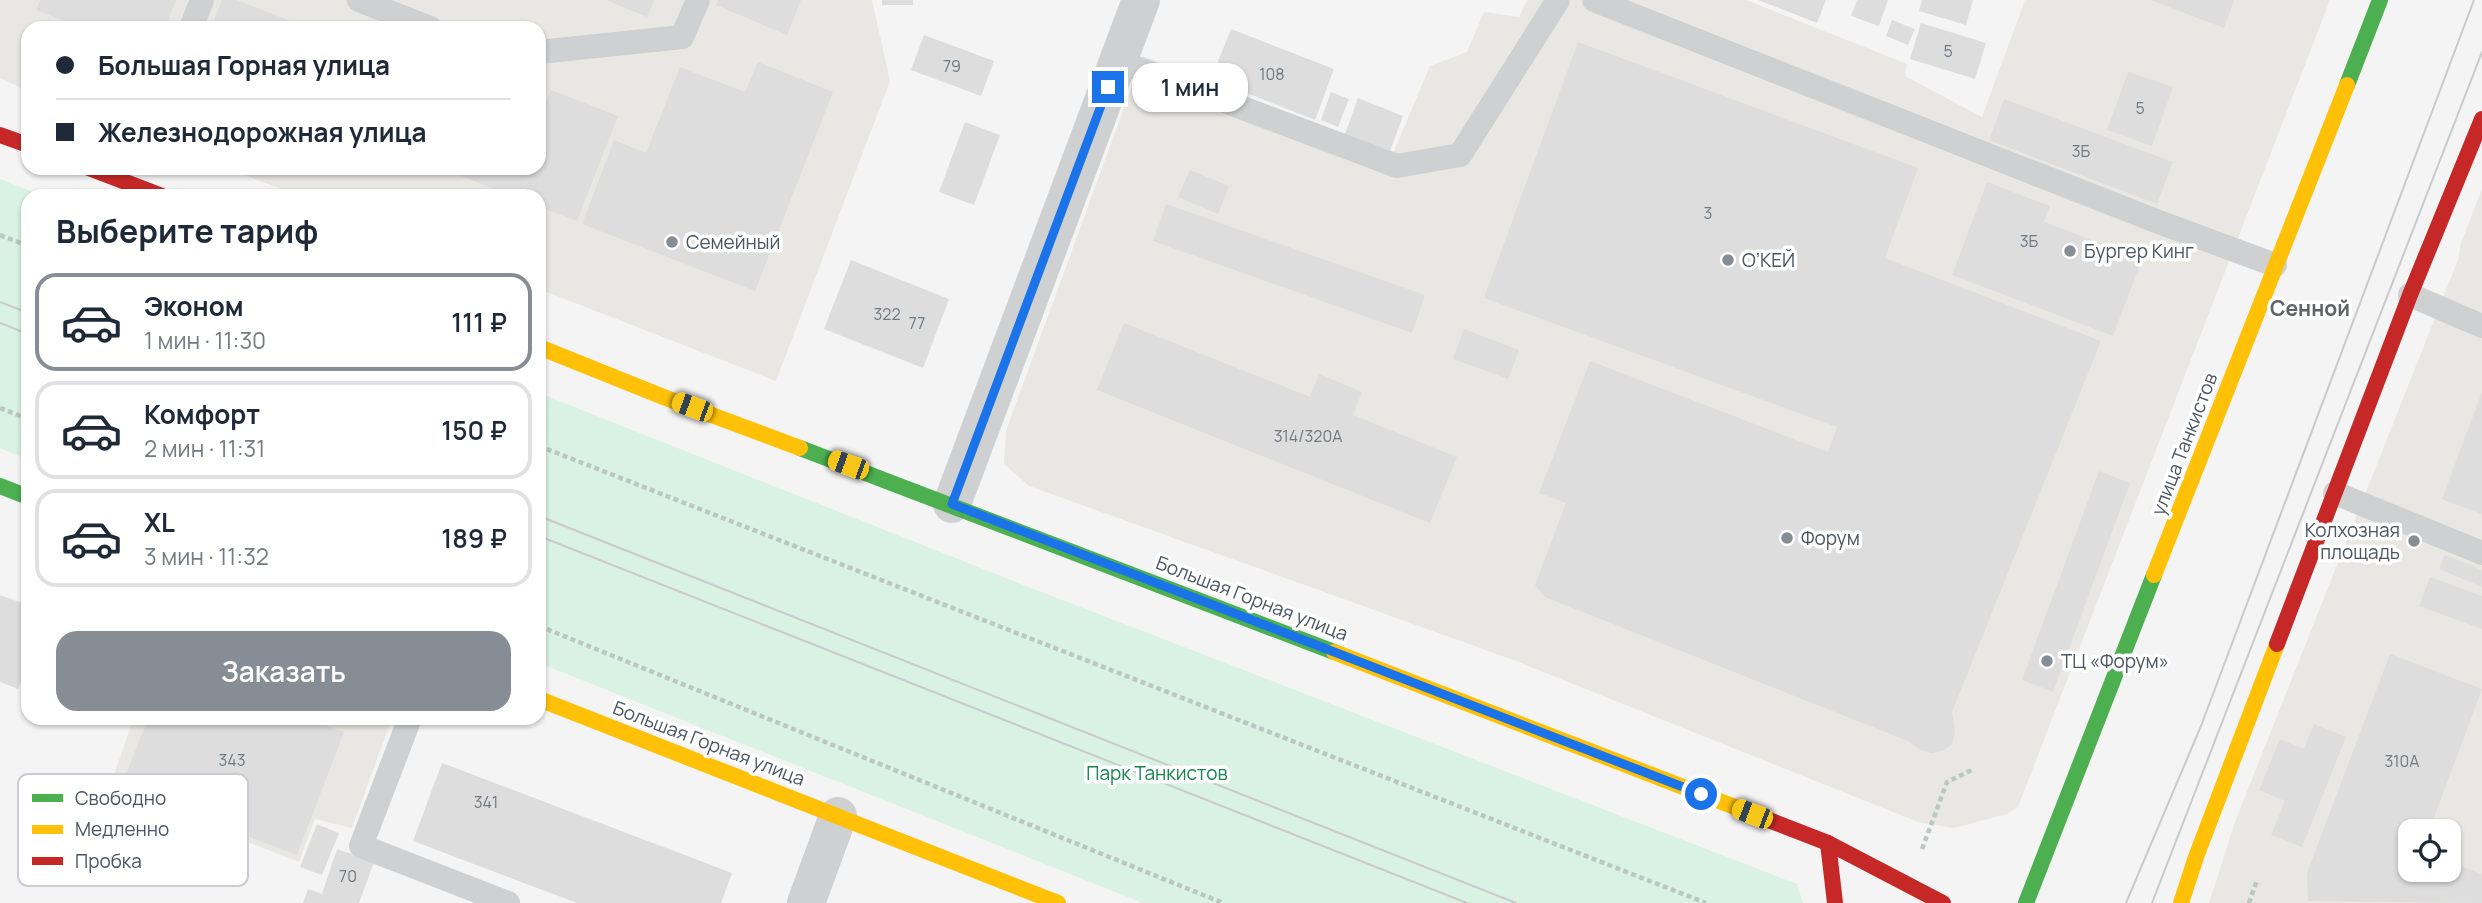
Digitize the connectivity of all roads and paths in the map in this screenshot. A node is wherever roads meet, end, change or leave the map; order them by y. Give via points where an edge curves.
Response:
1 (202, 0) edge
2 (359, 0) edge
3 (698, 0) edge
4 (1141, 0) edge
5 (1558, 0) edge
6 (1594, 0) edge
7 (2380, 0) edge
8 (194, 21) edge
9 (412, 21) edge
10 (546, 51) edge
11 (1118, 61) junction
12 (2482, 119) edge
13 (0, 135) edge
14 (21, 142) edge
15 (131, 175) edge
16 (152, 189) edge
17 (0, 235) edge
18 (21, 243) edge
19 (2275, 265) junction
20 (2410, 295) junction
21 (2482, 326) edge
22 (546, 350) edge
23 (0, 408) edge
24 (21, 416) edge
25 (546, 449) edge
26 (0, 486) edge
27 (2335, 493) junction
28 (21, 494) edge
29 (952, 504) junction
30 (2482, 553) edge
31 (546, 629) edge
32 (546, 702) edge
33 (407, 725) edge
34 (1972, 770) dead end
35 (838, 816) junction
36 (1828, 843) junction
37 (2257, 880) dead end
38 (1909, 884) junction
39 (508, 903) edge
40 (806, 903) edge
41 (1058, 903) edge
42 (1223, 903) edge
43 (1706, 903) edge
44 (1835, 903) edge
45 (1943, 903) edge
46 (2026, 903) edge
47 (2181, 903) edge
48 (2249, 903) edge

1 - 8 lane
2 - 9 lane
3 - 10 lane via 682,37
4 - 11 street
5 - 11 lane via 1460,155 1396,166
6 - 19 lane
7 - 19 main road, улица Танкистов
11 - 29 street
12 - 20 main road
13 - 14 main road
15 - 16 main road
17 - 18 path
19 - 46 main road, улица Танкистов
20 - 21 lane
20 - 27 main road
22 - 29 main road, Большая Горная улица
23 - 24 path
25 - 43 path
26 - 28 main road
27 - 30 lane
27 - 47 main road
29 - 36 main road, Большая Горная улица
31 - 42 path
32 - 35 main road, Большая Горная улица
33 - 39 lane via 361,846
34 - 38 path via 1947,782
35 - 40 street
35 - 41 main road, Большая Горная улица
36 - 38 main road, Большая Горная улица
36 - 44 main road
37 - 48 path
38 - 45 main road, Большая Горная улица

